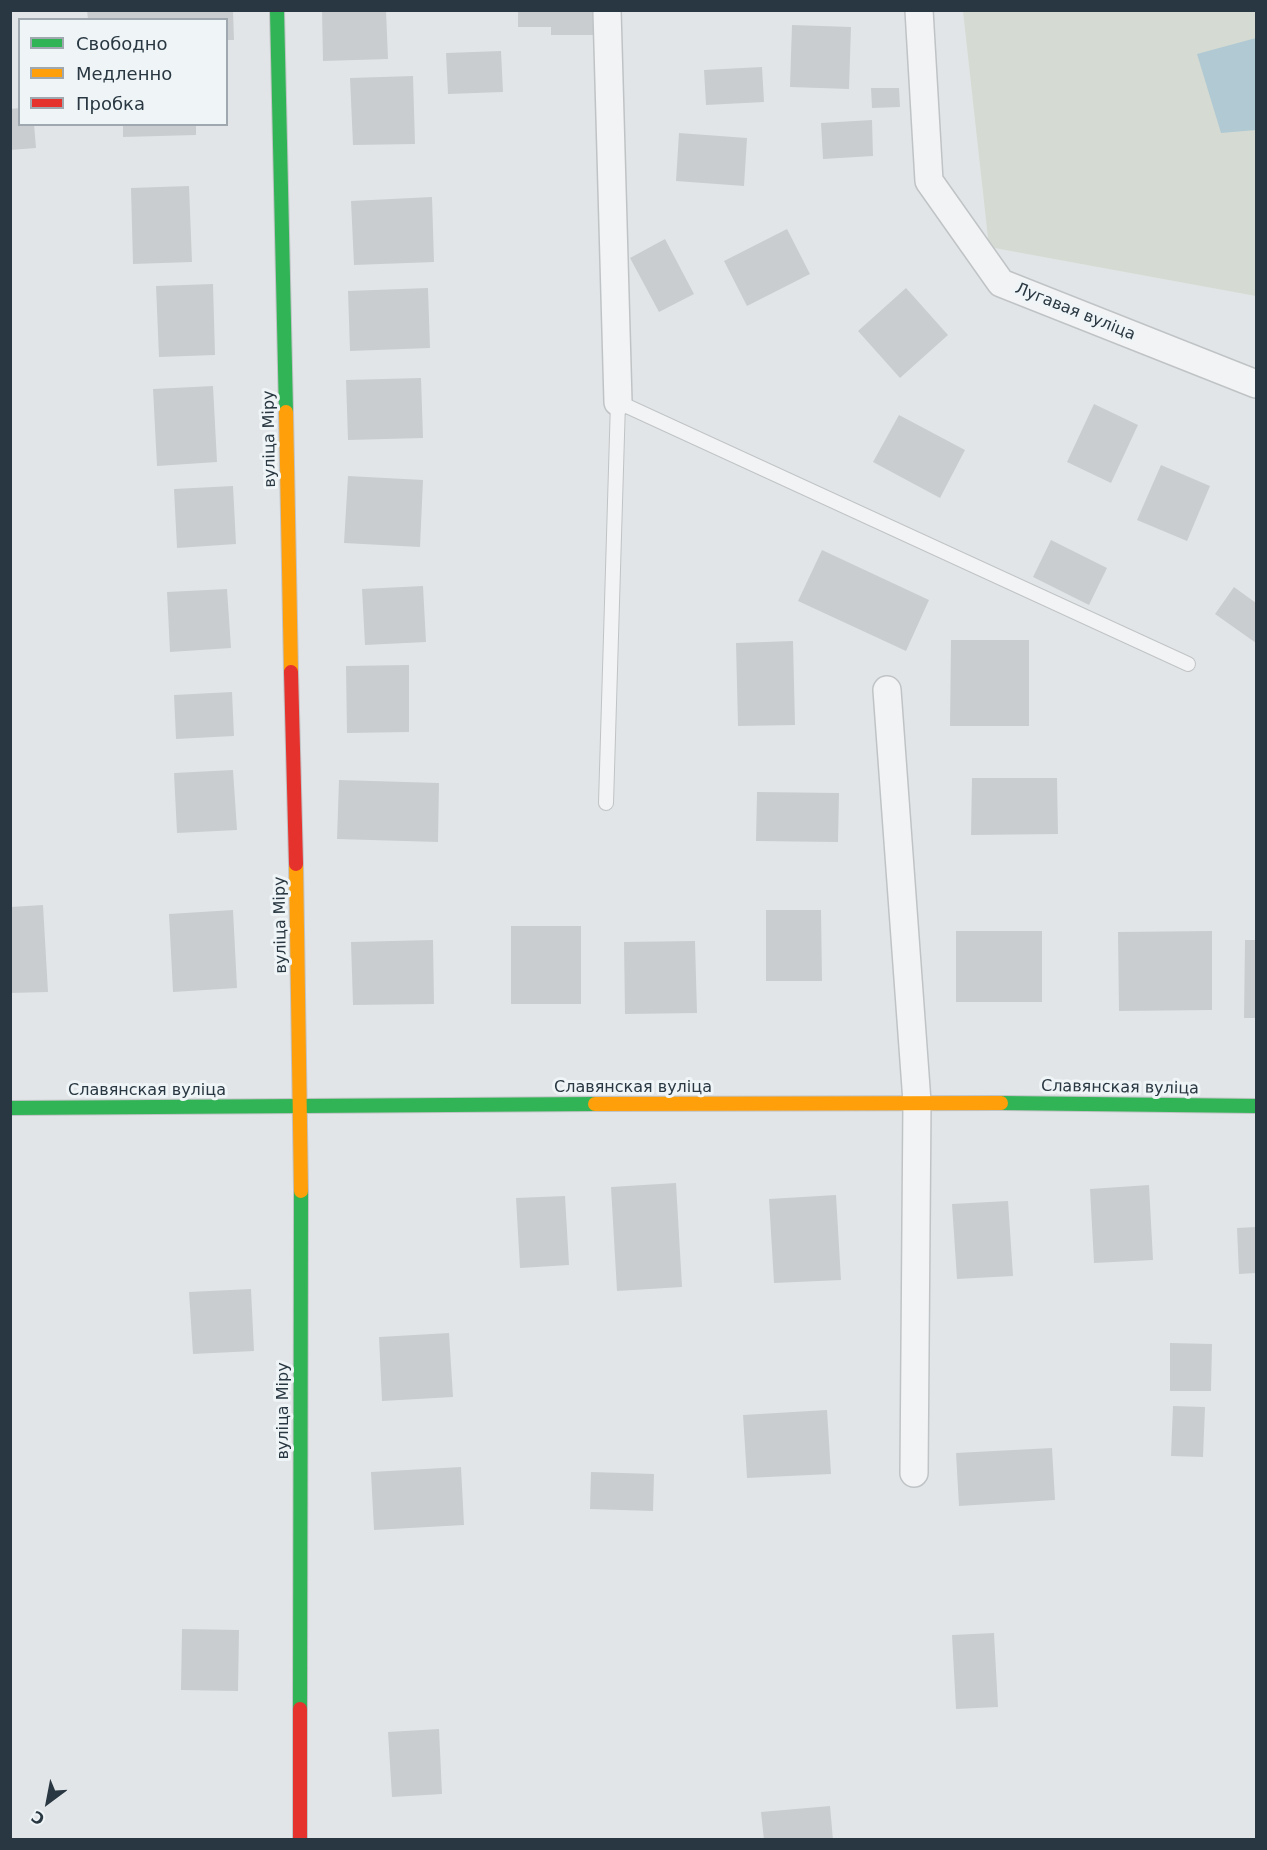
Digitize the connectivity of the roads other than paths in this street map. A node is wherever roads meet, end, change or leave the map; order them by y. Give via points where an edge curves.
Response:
1 (277, 10) edge
2 (607, 10) edge
3 (919, 10) edge
4 (1257, 384) edge
5 (618, 402) junction
6 (1188, 664) dead end
7 (887, 690) dead end
8 (606, 803) dead end
9 (917, 1102) junction
10 (301, 1106) junction
11 (1257, 1106) edge
12 (10, 1108) edge
13 (914, 1473) dead end
14 (300, 1839) edge

1 - 10 street, вуліца Міру
2 - 5 street
3 - 4 street, Лугавая вуліца via 929,181 1001,283
5 - 6 lane
5 - 8 lane
7 - 9 street
9 - 10 street, Славянская вуліца
9 - 11 street, Славянская вуліца
9 - 13 street
10 - 12 street, Славянская вуліца
10 - 14 street, вуліца Міру

